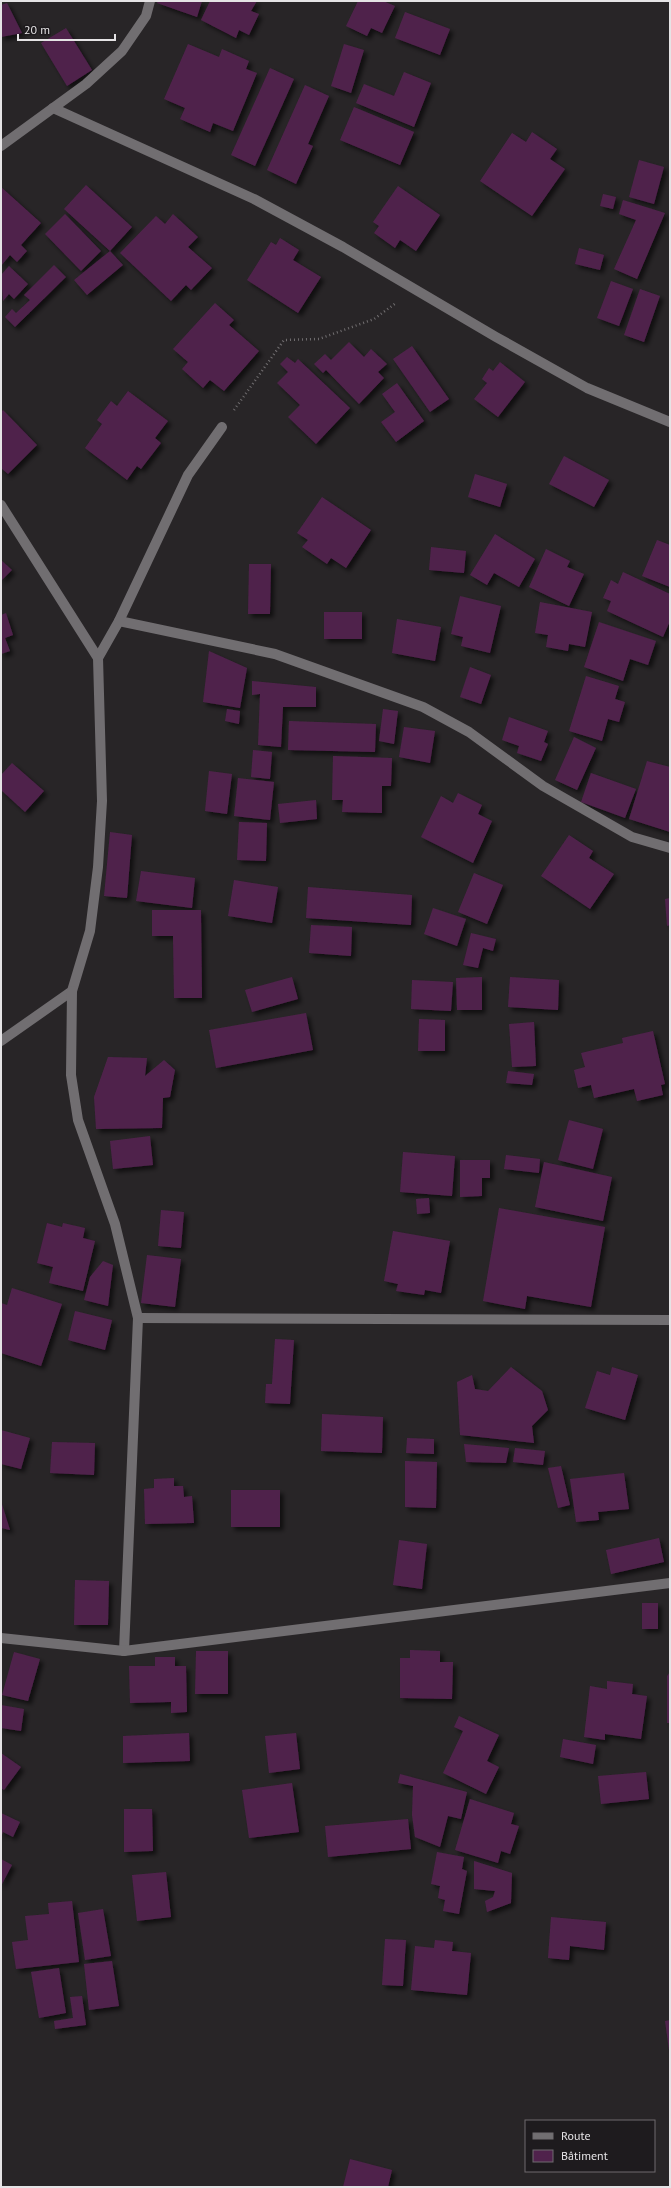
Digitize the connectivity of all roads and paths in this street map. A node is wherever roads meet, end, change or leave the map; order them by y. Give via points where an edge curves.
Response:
1 (150, 1) edge
2 (53, 108) junction
3 (1, 146) edge
4 (416, 290) junction
5 (670, 422) edge
6 (222, 427) joint
7 (1, 505) edge
8 (119, 621) junction
9 (98, 658) junction
10 (670, 848) edge
11 (72, 991) junction
12 (1, 1041) edge
13 (138, 1318) junction
14 (670, 1320) edge
15 (670, 1583) edge
16 (1, 1638) edge
17 (124, 1651) junction

1 - 2 street via 146,16 122,51 86,84
2 - 3 street
2 - 4 street via 254,199
4 - 5 street via 587,388
4 - 6 path via 374,319 319,339 284,340
6 - 8 street via 188,475
7 - 9 street
8 - 9 street
8 - 10 street via 275,654 423,707 469,732 543,786 632,837
9 - 11 street via 102,801 98,867 90,931
11 - 12 street
11 - 13 street via 71,1075 78,1120 115,1224
13 - 14 street
13 - 17 street
15 - 17 street
16 - 17 street

